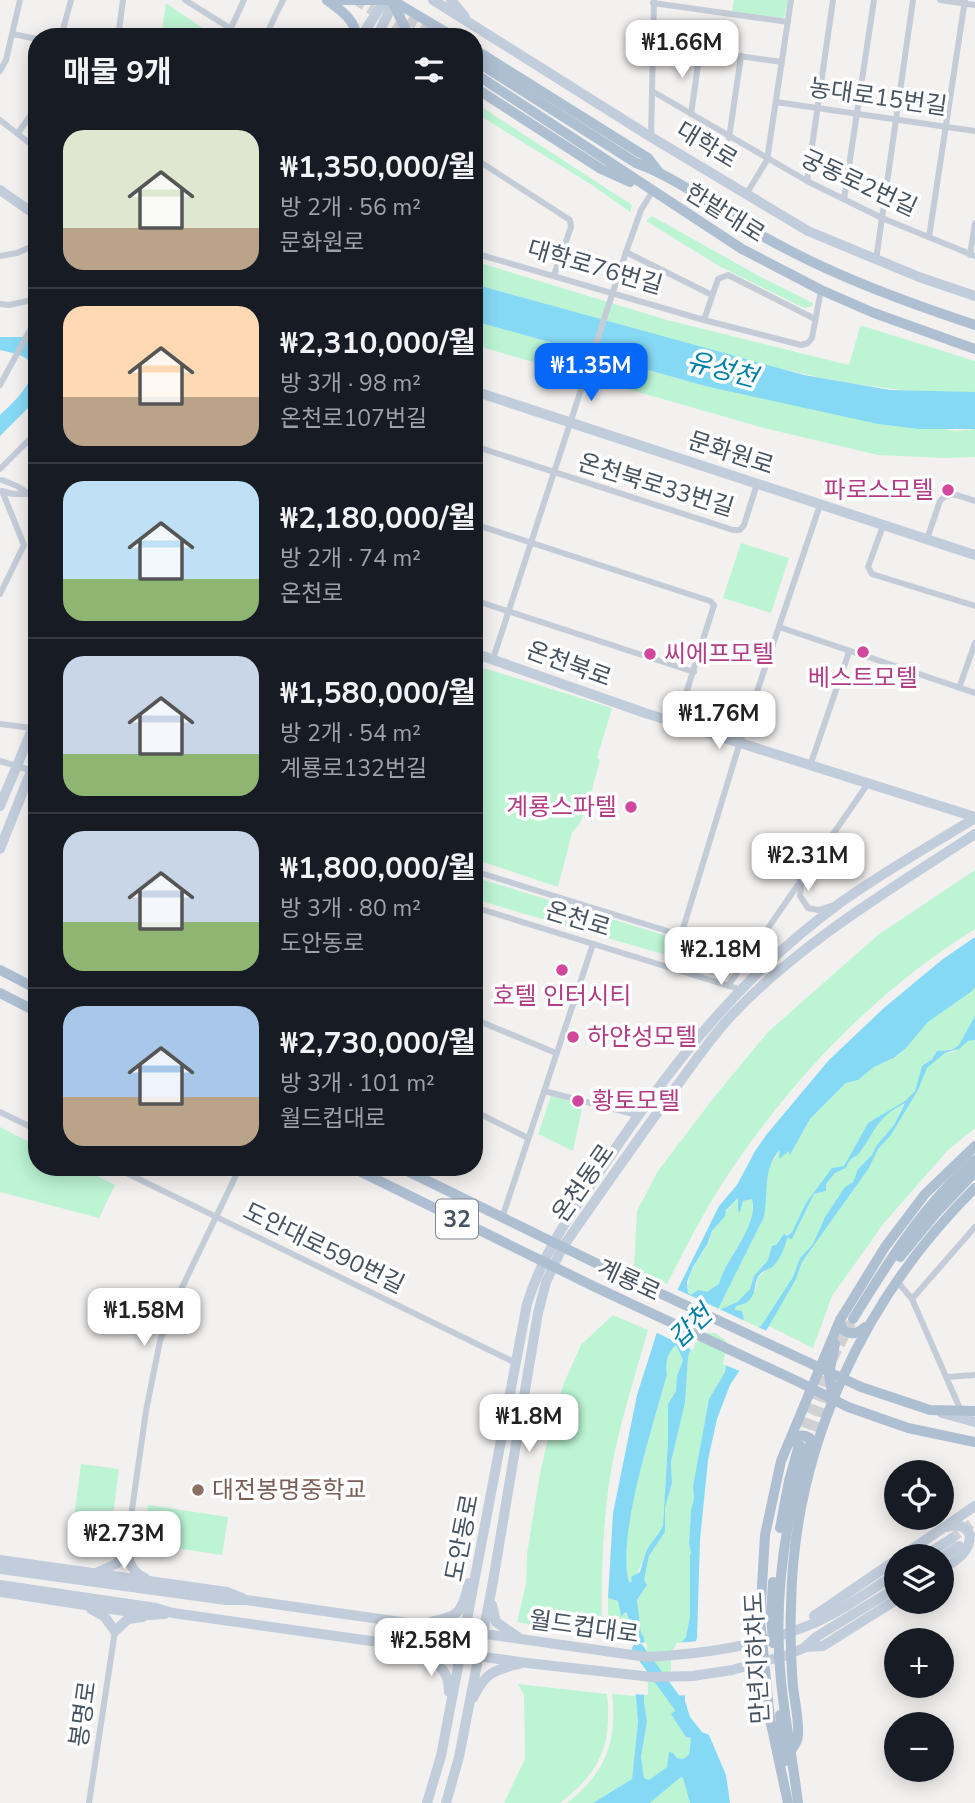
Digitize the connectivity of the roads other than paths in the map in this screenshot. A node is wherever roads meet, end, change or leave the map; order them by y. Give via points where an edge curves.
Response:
1 (20, 0) edge
2 (71, 0) edge
3 (123, 0) edge
4 (185, 0) edge
5 (244, 0) edge
6 (283, 0) edge
7 (327, 0) edge
8 (391, 0) edge
9 (433, 0) edge
10 (451, 0) edge
11 (791, 0) edge
12 (833, 0) edge
13 (874, 0) edge
14 (913, 0) edge
15 (940, 0) edge
16 (653, 2) edge
17 (964, 2) edge
18 (975, 5) edge
19 (788, 22) junction
20 (470, 23) junction
21 (63, 28) edge
22 (119, 28) edge
23 (231, 28) joint
24 (269, 28) edge
25 (356, 28) edge
26 (365, 28) edge
27 (380, 28) edge
28 (405, 28) edge
29 (439, 28) edge
30 (478, 28) edge
31 (483, 31) edge
32 (13, 34) junction
33 (28, 37) edge
34 (653, 44) junction
35 (700, 51) junction
36 (483, 55) edge
37 (741, 57) junction
38 (782, 62) junction
39 (483, 66) edge
40 (0, 71) edge
41 (483, 79) edge
42 (652, 92) junction
43 (483, 93) edge
44 (776, 102) junction
45 (818, 108) junction
46 (691, 114) junction
47 (857, 114) junction
48 (28, 119) edge
49 (0, 120) edge
50 (896, 120) junction
51 (946, 127) junction
52 (975, 131) edge
53 (18, 133) junction
54 (651, 136) junction
55 (729, 138) junction
56 (28, 141) edge
57 (767, 160) junction
58 (483, 164) edge
59 (658, 171) junction
60 (807, 181) junction
61 (0, 190) edge
62 (652, 192) junction
63 (747, 193) junction
64 (844, 199) junction
65 (27, 210) edge
66 (882, 218) junction
67 (975, 223) edge
68 (929, 237) junction
69 (28, 248) edge
70 (626, 252) junction
71 (483, 255) edge
72 (973, 255) edge
73 (0, 256) edge
74 (876, 260) junction
75 (554, 275) junction
76 (821, 290) junction
77 (613, 292) junction
78 (712, 295) junction
79 (975, 296) edge
80 (28, 302) edge
81 (0, 304) edge
82 (816, 319) junction
83 (704, 320) junction
84 (975, 325) edge
85 (28, 334) edge
86 (975, 349) edge
87 (0, 385) edge
88 (483, 394) edge
89 (571, 423) junction
90 (28, 441) edge
91 (483, 449) edge
92 (0, 469) edge
93 (554, 474) junction
94 (1, 479) edge
95 (757, 484) junction
96 (1, 492) edge
97 (26, 494) joint
98 (975, 501) edge
99 (820, 505) junction
100 (883, 526) junction
101 (483, 527) edge
102 (927, 539) junction
103 (531, 543) junction
104 (975, 555) edge
105 (0, 594) edge
106 (483, 603) edge
107 (975, 606) edge
108 (509, 611) junction
109 (779, 627) junction
110 (975, 643) edge
111 (849, 652) junction
112 (483, 656) edge
113 (493, 659) junction
114 (694, 672) junction
115 (960, 688) junction
116 (975, 693) edge
117 (677, 722) junction
118 (28, 723) edge
119 (0, 724) edge
120 (28, 737) edge
121 (740, 742) junction
122 (0, 761) edge
123 (16, 766) junction
124 (810, 766) junction
125 (28, 769) edge
126 (28, 785) edge
127 (867, 785) junction
128 (0, 806) edge
129 (975, 818) edge
130 (975, 834) edge
131 (0, 849) edge
132 (483, 874) edge
133 (801, 879) junction
134 (840, 903) junction
135 (483, 910) edge
136 (682, 935) junction
137 (593, 944) junction
138 (748, 956) junction
139 (671, 968) junction
140 (4, 971) edge
141 (28, 982) edge
142 (728, 986) junction
143 (739, 989) junction
144 (1, 994) edge
145 (748, 999) junction
146 (28, 1008) edge
147 (483, 1023) edge
148 (556, 1053) junction
149 (544, 1091) junction
150 (0, 1112) edge
151 (637, 1115) junction
152 (483, 1116) edge
153 (28, 1125) edge
154 (528, 1138) junction
155 (975, 1146) edge
156 (975, 1160) edge
157 (975, 1172) edge
158 (132, 1176) edge
159 (236, 1176) edge
160 (372, 1176) edge
161 (417, 1176) edge
162 (975, 1188) edge
163 (216, 1217) junction
164 (502, 1218) junction
165 (975, 1227) edge
166 (557, 1245) junction
167 (549, 1264) junction
168 (896, 1280) junction
169 (912, 1299) junction
170 (840, 1320) junction
171 (860, 1322) junction
172 (516, 1363) junction
173 (819, 1368) junction
174 (975, 1375) edge
175 (947, 1377) junction
176 (842, 1378) junction
177 (811, 1388) junction
178 (833, 1400) junction
179 (930, 1410) junction
180 (975, 1411) edge
181 (961, 1412) junction
182 (975, 1422) edge
183 (958, 1437) junction
184 (975, 1442) edge
185 (975, 1447) edge
186 (786, 1448) junction
187 (806, 1448) junction
188 (975, 1506) edge
189 (954, 1520) edge
190 (954, 1527) edge
191 (940, 1530) tunnel mouth
192 (920, 1544) edge
193 (957, 1547) junction
194 (954, 1548) edge
195 (954, 1549) edge
196 (126, 1552) junction
197 (954, 1552) edge
198 (975, 1552) edge
199 (480, 1558) junction
200 (0, 1560) edge
201 (884, 1568) edge
202 (0, 1569) edge
203 (92, 1574) junction
204 (151, 1581) junction
205 (884, 1581) edge
206 (0, 1585) edge
207 (492, 1587) junction
208 (0, 1592) edge
209 (884, 1595) edge
210 (246, 1600) junction
211 (82, 1604) junction
212 (884, 1608) edge
213 (173, 1613) junction
214 (150, 1615) junction
215 (418, 1624) junction
216 (797, 1628) junction
217 (466, 1630) junction
218 (115, 1631) junction
219 (482, 1633) junction
220 (524, 1641) junction
221 (414, 1647) junction
222 (804, 1648) junction
223 (460, 1653) junction
224 (477, 1656) junction
225 (527, 1663) junction
226 (449, 1710) junction
227 (467, 1710) junction
228 (786, 1786) junction
229 (89, 1803) edge
230 (427, 1803) edge
231 (446, 1803) edge
232 (789, 1803) edge
233 (798, 1803) edge

1 - 32 street
2 - 21 street
3 - 22 street
4 - 23 street
5 - 23 street
6 - 24 street
7 - 8 main road
7 - 25 main road
8 - 26 street
8 - 27 street
8 - 28 main road
8 - 29 main road
9 - 20 street, 대학로
10 - 20 street
11 - 19 street
12 - 45 street
13 - 47 street
14 - 50 street
15 - 17 street
16 - 19 street
16 - 34 street
17 - 18 street
17 - 51 street
19 - 38 street
20 - 30 street, 대학로
31 - 54 street, 대학로
32 - 33 street
32 - 40 street
34 - 35 street
34 - 42 street
35 - 37 street
35 - 46 street
36 - 59 main road via 648,158
37 - 38 street
37 - 55 street
38 - 44 street
39 - 59 main road, 한밭대로 via 636,163
41 - 62 main road, 한밭대로
42 - 46 street, 궁동로2번길
42 - 54 street
43 - 62 main road via 601,169
44 - 45 street, 농대로15번길
44 - 57 street
45 - 47 street, 농대로15번길
45 - 60 street
46 - 55 street, 궁동로2번길
47 - 50 street, 농대로15번길
47 - 64 street
48 - 53 street
49 - 53 street
50 - 51 street, 농대로15번길
50 - 66 street
51 - 52 street, 농대로15번길
51 - 68 street
53 - 56 street
54 - 63 street, 대학로
55 - 57 street, 궁동로2번길
57 - 60 street, 궁동로2번길
57 - 63 street
58 - 75 street via 570,220
59 - 84 main road, 한밭대로 via 813,263
60 - 64 street, 궁동로2번길
61 - 65 street
62 - 70 street, 온천북로33번길
62 - 76 main road, 한밭대로 via 742,249
63 - 74 street, 대학로 via 808,231
64 - 66 street, 궁동로2번길
66 - 68 street, 궁동로2번길
66 - 74 street
67 - 72 street
68 - 72 street, 궁동로2번길
69 - 73 street
70 - 77 street, 온천북로33번길
70 - 78 street
71 - 75 street, 대학로76번길
74 - 79 street, 대학로
75 - 77 street, 대학로76번길
76 - 82 street, 대학로76번길
76 - 86 main road, 한밭대로
77 - 83 street, 대학로76번길
77 - 89 street, 온천북로33번길
78 - 82 street via 718,279 728,275
78 - 83 street
80 - 81 street
82 - 83 street, 대학로76번길 via 812,338 801,345
85 - 87 street
88 - 89 street, 문화원로
89 - 93 street, 온천북로33번길
89 - 95 street, 문화원로
90 - 92 street
91 - 93 street, 온천북로33번길
93 - 95 street, 온천북로33번길 via 733,530 744,525
93 - 103 street, 온천북로33번길
94 - 96 street
94 - 97 street
95 - 99 street, 문화원로
96 - 97 street
96 - 105 street via 24,545
98 - 102 street via 951,493 944,496
99 - 100 street, 문화원로
99 - 109 street
100 - 102 street, 문화원로
100 - 107 street via 869,561 872,574
101 - 103 street
102 - 104 street, 문화원로
103 - 108 street, 온천북로33번길
103 - 114 street via 710,601 714,611
106 - 108 street
108 - 113 street, 온천북로33번길
108 - 114 street
109 - 111 street
109 - 121 street
110 - 115 street
111 - 115 street
111 - 124 street
112 - 113 street, 온천북로
113 - 117 street, 온천북로
114 - 117 street
115 - 116 street
117 - 121 street, 온천북로
118 - 119 street
120 - 123 street
121 - 124 street, 온천북로
121 - 136 street
122 - 123 street
123 - 125 street
123 - 128 street
124 - 127 street, 온천북로
126 - 131 street
127 - 129 street, 온천북로
127 - 133 street
129 - 134 street, 온천동로
130 - 145 street, 온천동로 via 855,914
132 - 136 street
133 - 134 street via 800,896 808,908 818,910
133 - 138 street
134 - 143 street, 온천동로
135 - 137 street, 온천로
136 - 138 street
136 - 139 street
137 - 139 street, 온천로
137 - 148 street
138 - 142 street
139 - 142 street, 온천로
140 - 141 main road
142 - 143 street, 온천로
143 - 145 street
143 - 151 street, 온천동로
144 - 146 main road
145 - 166 street, 온천동로 via 729,1017
147 - 148 street
148 - 149 street
149 - 151 street
149 - 154 street
150 - 153 street
151 - 166 street, 온천동로
152 - 154 street
154 - 164 street
155 - 170 main road via 925,1194
156 - 171 main road via 889,1260
157 - 171 main road via 889,1270
158 - 163 street, 도안대로590번길
159 - 163 street
160 - 167 main road, 계룡로 / 32
161 - 164 main road, 계룡로 / 32
162 - 168 main road
163 - 172 street, 도안대로590번길
163 - 196 street via 160,1341
164 - 166 main road, 계룡로 / 32
165 - 169 street
166 - 167 street, 도안동로
166 - 173 main road, 계룡로 / 32
167 - 172 street, 도안동로 via 536,1277
167 - 177 main road, 계룡로 / 32
167 - 207 street, 도안동로
168 - 169 street
168 - 171 main road
169 - 175 street
170 - 171 main road via 849,1334 859,1332
170 - 173 main road
170 - 178 main road via 830,1368
171 - 176 main road
172 - 199 street, 도안동로
173 - 176 main road, 계룡로
173 - 177 main road
174 - 175 street
175 - 181 street
176 - 178 main road
176 - 179 main road, 계룡로
177 - 178 main road, 계룡로 / 32
177 - 186 main road
178 - 183 main road, 계룡로 / 32 via 908,1428
178 - 187 main road
179 - 181 main road, 계룡로
179 - 182 street
180 - 181 main road, 계룡로
183 - 184 main road, 계룡로 / 32
183 - 185 street
186 - 187 main road via 797,1436 805,1435 810,1438
186 - 228 main road via 765,1535 760,1620 768,1709
187 - 228 main road, 만년지하차도 via 789,1481 771,1614
187 - 233 main road, 만년지하차도 via 786,1532 779,1594 781,1680
188 - 189 street
190 - 193 street via 968,1531 970,1544
191 - 192 street
193 - 194 street
193 - 195 street
193 - 197 street
193 - 198 street
196 - 203 street via 106,1571
196 - 204 street via 137,1575
199 - 215 street via 459,1612
199 - 217 street, 도안동로
200 - 203 street
201 - 216 street
202 - 210 street, 월드컵대로
203 - 204 street
204 - 210 street via 227,1592
205 - 216 street, 월드컵대로 via 812,1624
206 - 213 street
207 - 219 street, 도안동로
207 - 220 street via 496,1622
208 - 211 street
209 - 222 street, 월드컵대로
210 - 215 street, 월드컵대로
211 - 214 street
211 - 218 street via 104,1616
212 - 222 street via 823,1646
213 - 214 street
213 - 221 street, 월드컵대로
214 - 218 street via 128,1619
215 - 217 street, 월드컵대로
216 - 220 street, 월드컵대로 via 728,1650 691,1655 647,1657
217 - 219 street, 월드컵대로
217 - 223 street, 도안동로
218 - 229 street, 봉명로
219 - 220 street, 월드컵대로
219 - 224 street, 도안동로
221 - 223 street, 월드컵대로
221 - 226 street via 444,1670
222 - 225 street, 월드컵대로 via 755,1665 693,1676 633,1676
223 - 224 street, 월드컵대로
223 - 226 street, 도안동로
224 - 225 street, 월드컵대로
224 - 227 street, 도안동로
225 - 227 street via 485,1676
226 - 230 street, 도안동로
227 - 231 street, 도안동로
228 - 232 main road

